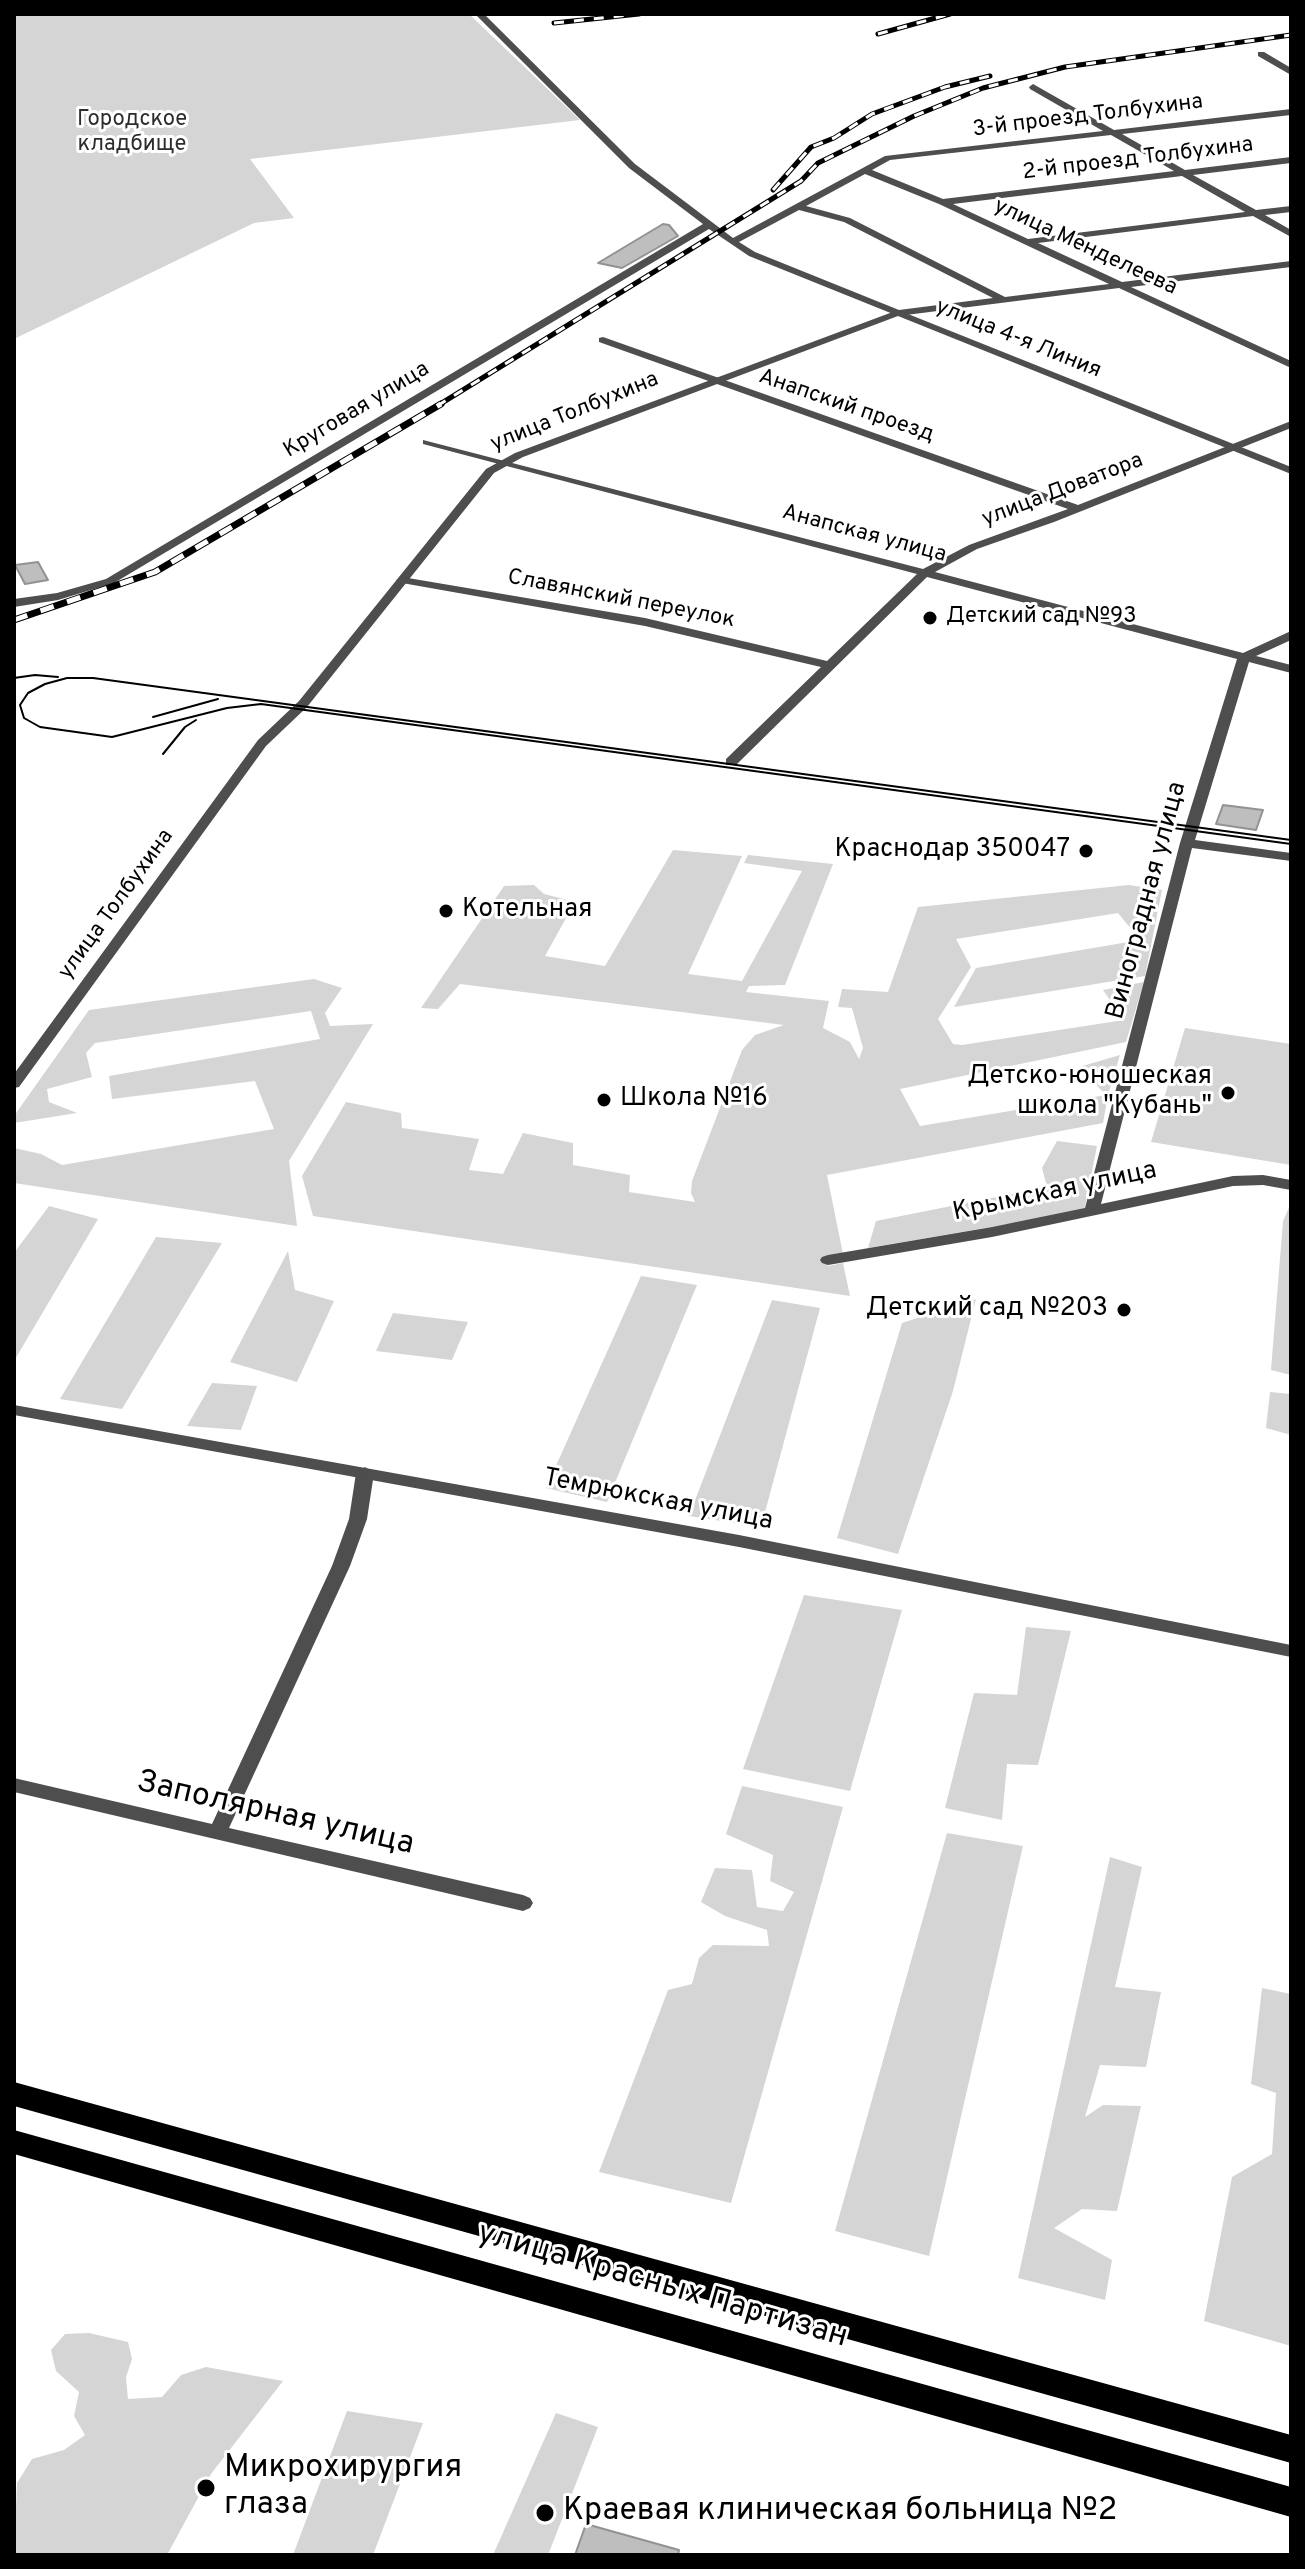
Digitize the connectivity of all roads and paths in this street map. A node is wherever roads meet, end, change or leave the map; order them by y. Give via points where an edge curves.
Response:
1 (479, 14) edge
2 (1261, 54) dead end
3 (1291, 72) edge
4 (1033, 87) dead end
5 (1291, 112) edge
6 (1116, 132) junction
7 (1291, 160) edge
8 (862, 170) junction
9 (1181, 173) junction
10 (942, 202) junction
11 (800, 207) junction
12 (1291, 209) edge
13 (1255, 214) junction
14 (710, 224) junction
15 (1291, 234) edge
16 (732, 242) junction
17 (1024, 242) junction
18 (1291, 264) edge
19 (1119, 285) junction
20 (1004, 300) junction
21 (898, 313) junction
22 (603, 340) dead end
23 (1291, 365) edge
24 (714, 381) junction
25 (1291, 424) edge
26 (427, 442) dead end
27 (1231, 447) junction
28 (506, 462) junction
29 (1291, 471) edge
30 (1078, 509) junction
31 (926, 572) junction
32 (402, 580) junction
33 (14, 603) edge
34 (1291, 635) edge
35 (1244, 657) junction
36 (831, 666) junction
37 (1291, 669) edge
38 (731, 762) dead end
39 (1187, 843) junction
40 (1291, 857) edge
41 (14, 1084) edge
42 (1291, 1185) edge
43 (1092, 1210) junction
44 (828, 1260) dead end
45 (14, 1410) edge
46 (365, 1473) junction
47 (1291, 1651) edge
48 (14, 1785) edge
49 (217, 1833) junction
50 (523, 1903) dead end
51 (14, 2094) edge
52 (14, 2142) edge
53 (1291, 2449) edge
54 (1291, 2502) edge

1 - 14 street, улица 4-я Линия via 632,166
2 - 3 street
4 - 6 street
5 - 6 street, 3-й проезд Толбухина
6 - 8 street, 3-й проезд Толбухина via 888,158
6 - 9 street
7 - 9 street, 2-й проезд Толбухина
8 - 10 street, улица Менделеева
8 - 11 street
9 - 10 street, 2-й проезд Толбухина
9 - 13 street
10 - 17 street, улица Менделеева
11 - 16 street
11 - 20 street via 847,220
12 - 13 street
13 - 15 street
13 - 17 street
14 - 16 street, улица 4-я Линия
14 - 33 street, Круговая улица via 110,581
16 - 21 street, улица 4-я Линия
17 - 19 street, улица Менделеева
18 - 19 street, улица Толбухина
19 - 20 street, улица Толбухина
19 - 23 street, улица Менделеева
20 - 21 street, улица Толбухина
21 - 24 street, улица Толбухина
21 - 27 street, улица 4-я Линия
22 - 24 street, Анапский проезд
24 - 28 street, улица Толбухина
24 - 30 street, Анапский проезд
25 - 27 street, улица Доватора
26 - 28 street, Анапская улица
27 - 29 street, улица 4-я Линия
27 - 30 street, улица Доватора
28 - 31 street, Анапская улица
28 - 32 street, улица Толбухина via 490,471
30 - 31 street, улица Доватора via 973,547
31 - 35 street, Анапская улица
31 - 36 street, улица Доватора
32 - 36 street, Славянский переулок via 645,622
32 - 41 street, улица Толбухина via 303,704 262,743
34 - 35 street
35 - 37 street, Анапская улица
35 - 39 street, Виноградная улица
36 - 38 street, улица Доватора
39 - 40 street
39 - 43 street, Виноградная улица
42 - 43 street, Крымская улица via 1233,1181
43 - 44 street, Крымская улица
45 - 46 street, Темрюкская улица
46 - 47 street, Темрюкская улица
46 - 49 street via 358,1519 341,1566
48 - 49 street, Заполярная улица
49 - 50 street, Заполярная улица
51 - 53 highway, улица Красных Партизан
52 - 54 highway, улица Красных Партизан

